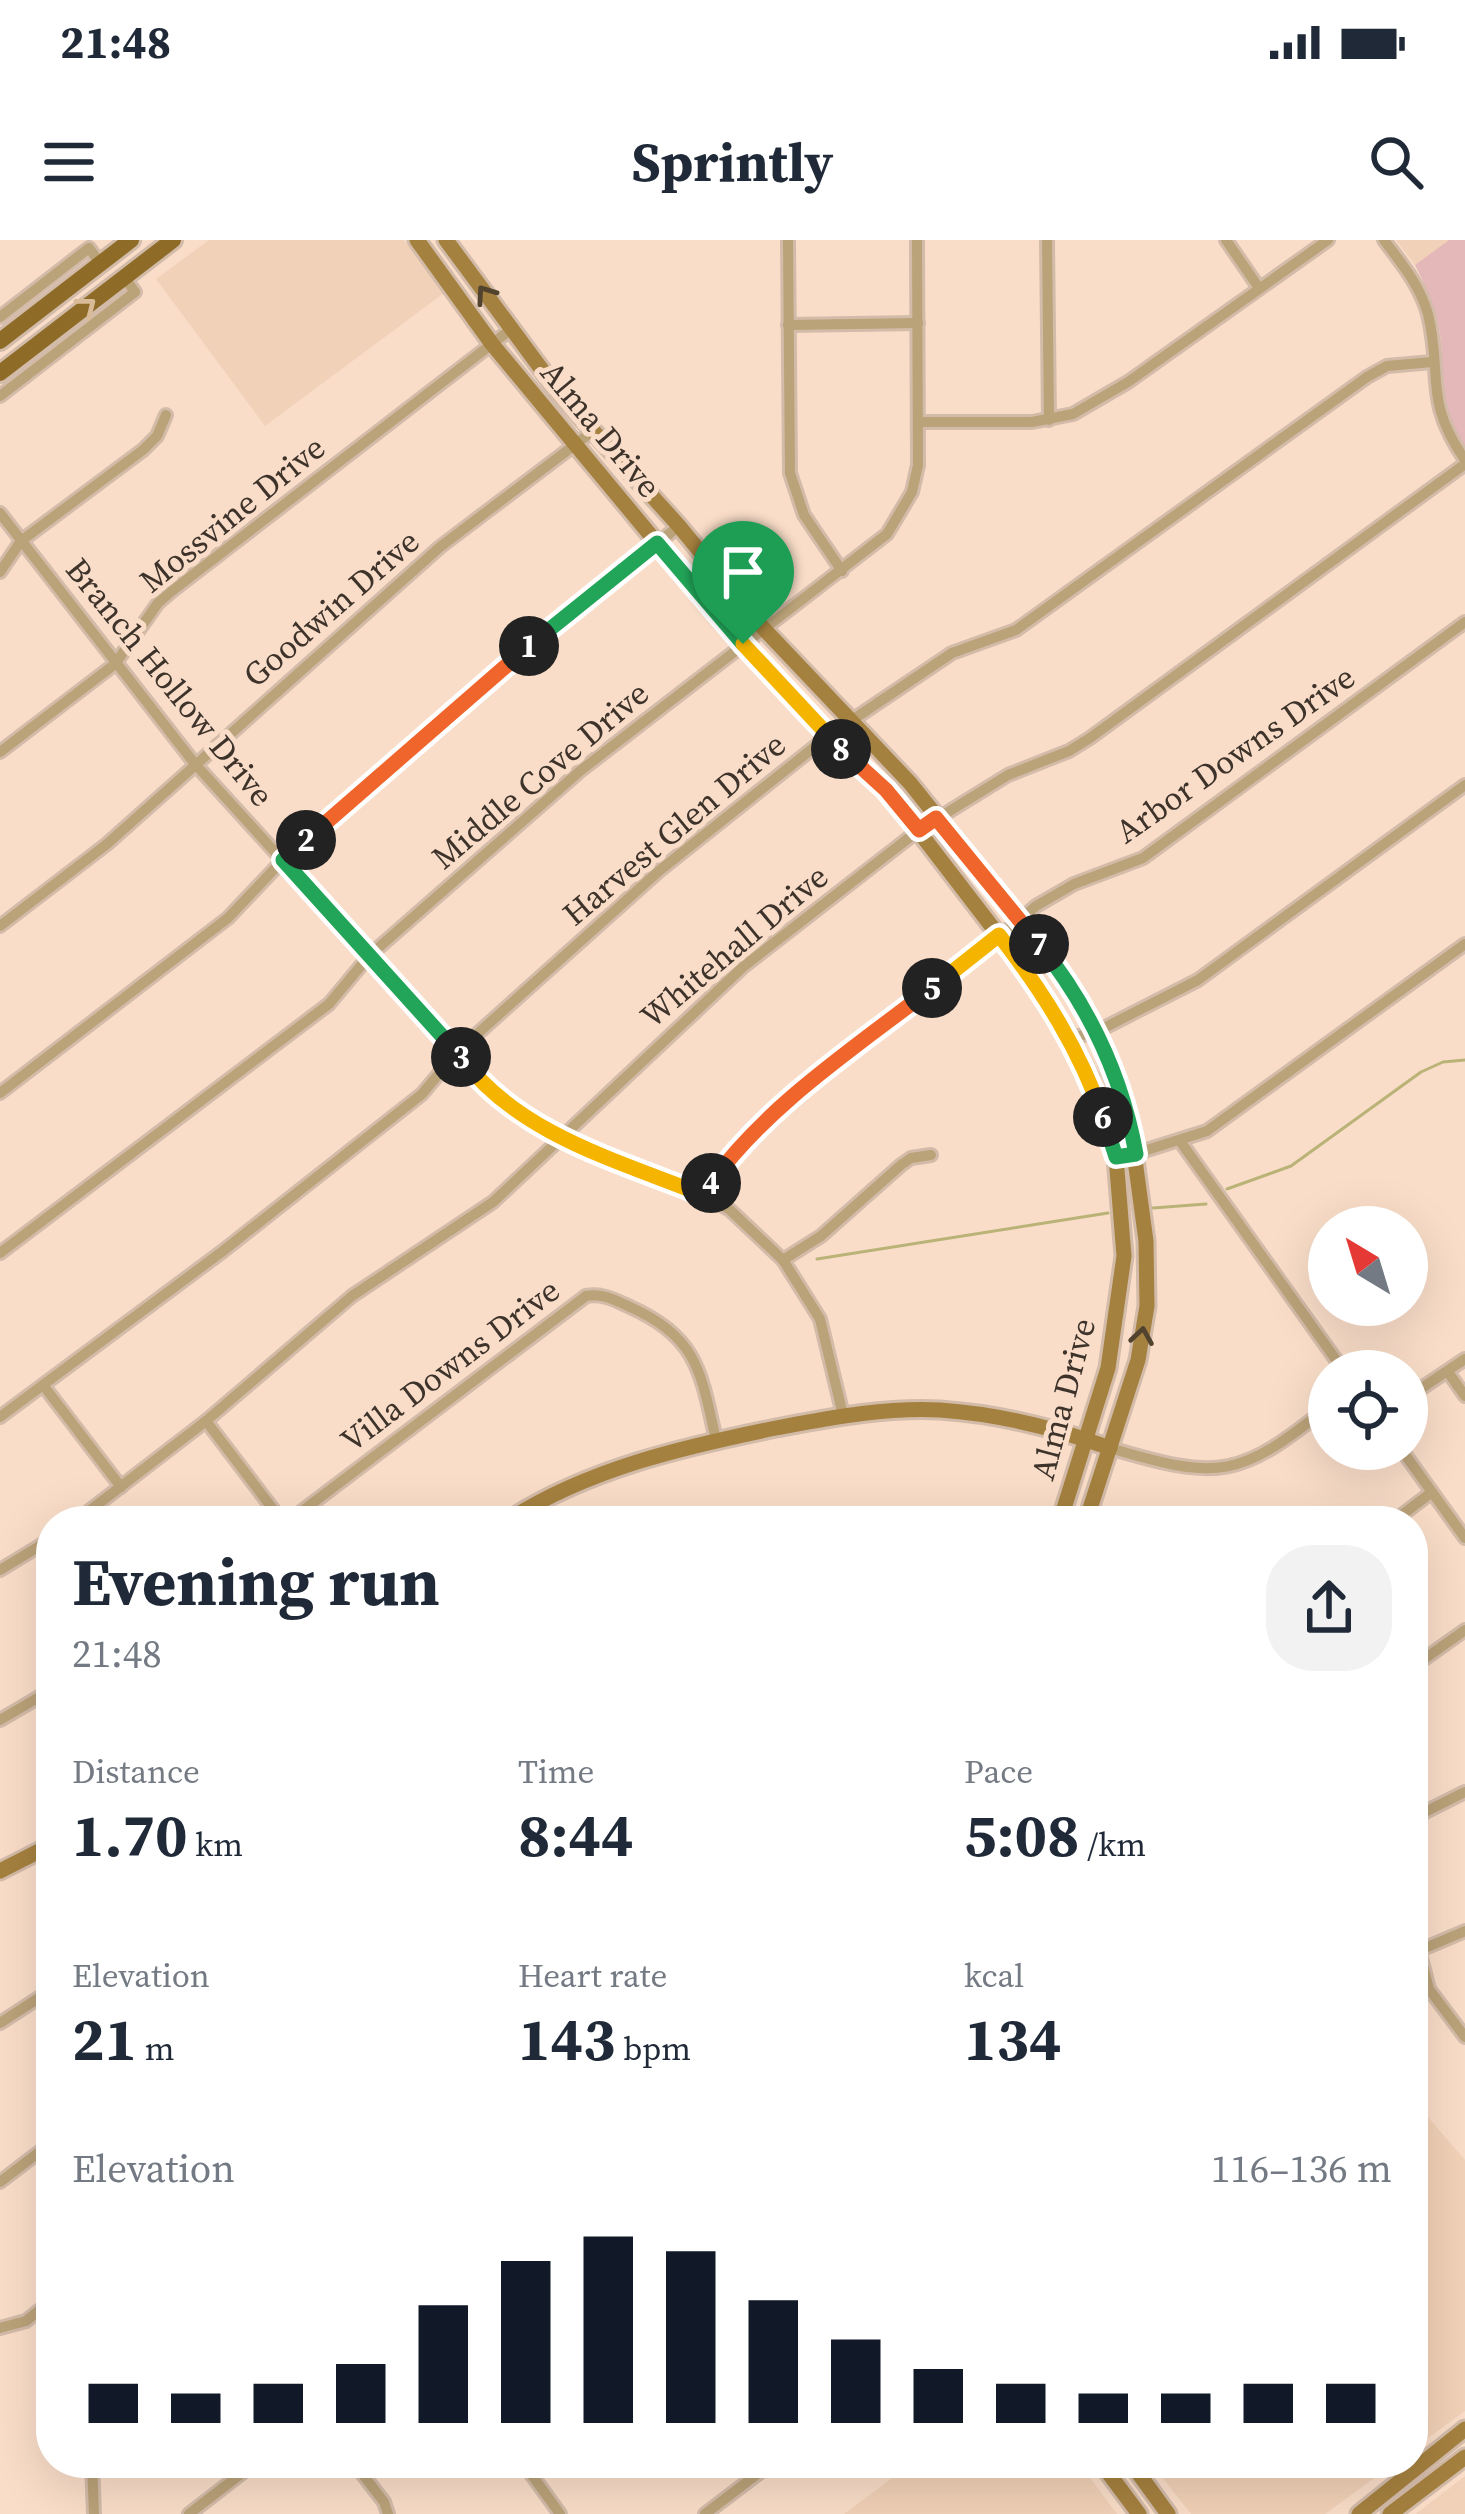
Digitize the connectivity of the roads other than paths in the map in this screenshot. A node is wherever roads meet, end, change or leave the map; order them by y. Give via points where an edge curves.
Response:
1 (131, 240) edge
2 (173, 240) edge
3 (417, 240) edge
4 (446, 240) edge
5 (788, 240) edge
6 (917, 240) edge
7 (1047, 240) edge
8 (1226, 240) edge
9 (1328, 240) edge
10 (1384, 240) edge
11 (100, 263) junction
12 (124, 277) junction
13 (1259, 288) junction
14 (0, 317) edge
15 (918, 323) junction
16 (788, 325) junction
17 (510, 330) junction
18 (0, 340) edge
19 (492, 344) junction
20 (1432, 362) junction
21 (0, 373) edge
22 (0, 396) edge
23 (166, 415) dead end
24 (1048, 420) junction
25 (919, 422) junction
26 (592, 431) junction
27 (574, 444) junction
28 (1465, 462) edge
29 (0, 514) edge
30 (679, 526) junction
31 (21, 541) junction
32 (657, 543) junction
33 (842, 571) junction
34 (0, 572) edge
35 (1465, 622) edge
36 (764, 629) junction
37 (743, 644) junction
38 (115, 664) junction
39 (849, 722) junction
40 (827, 737) junction
41 (0, 752) edge
42 (195, 764) junction
43 (1465, 785) edge
44 (936, 818) junction
45 (919, 830) junction
46 (283, 860) junction
47 (1020, 920) junction
48 (0, 926) edge
49 (999, 935) junction
50 (1465, 944) edge
51 (369, 956) junction
52 (1096, 1032) junction
53 (1070, 1039) junction
54 (457, 1052) junction
55 (0, 1093) edge
56 (558, 1137) junction
57 (1180, 1142) junction
58 (1136, 1154) junction
59 (931, 1155) dead end
60 (1116, 1157) junction
61 (703, 1195) junction
62 (0, 1253) edge
63 (783, 1260) junction
64 (1329, 1350) edge
65 (1465, 1359) edge
66 (1448, 1372) junction
67 (43, 1385) junction
68 (1428, 1385) edge
69 (1465, 1396) edge
70 (842, 1415) junction
71 (0, 1417) edge
72 (206, 1421) junction
73 (1308, 1423) edge
74 (1086, 1439) junction
75 (716, 1440) junction
76 (1110, 1448) junction
77 (1416, 1470) edge
78 (121, 1487) junction
79 (1432, 1492) junction
80 (96, 1506) edge
81 (273, 1506) edge
82 (305, 1506) edge
83 (532, 1506) edge
84 (1065, 1506) edge
85 (1091, 1506) edge
86 (1414, 1506) edge
87 (1465, 1538) edge
88 (36, 1548) edge
89 (0, 1570) edge
90 (1465, 1630) edge
91 (1428, 1656) edge
92 (36, 1699) edge
93 (0, 1720) edge
94 (1465, 1792) edge
95 (1428, 1811) edge
96 (36, 1852) edge
97 (0, 1871) edge
98 (1465, 1931) edge
99 (1428, 1946) edge
100 (1428, 1986) edge
101 (36, 2000) edge
102 (0, 2023) edge
103 (1465, 2037) edge
104 (36, 2154) edge
105 (0, 2182) edge
106 (36, 2312) edge
107 (0, 2328) edge
108 (1465, 2429) edge
109 (1465, 2457) edge
110 (1428, 2461) edge
111 (93, 2478) edge
112 (236, 2478) edge
113 (366, 2478) edge
114 (540, 2478) edge
115 (752, 2478) edge
116 (1114, 2478) edge
117 (1142, 2478) edge
118 (1408, 2478) edge
119 (1369, 2511) edge
120 (94, 2514) edge
121 (189, 2514) edge
122 (388, 2514) edge
123 (560, 2514) edge
124 (705, 2514) edge
125 (1139, 2514) edge
126 (1168, 2514) edge
127 (1390, 2514) edge

1 - 11 main road
2 - 12 main road
3 - 19 main road, Alma Drive
17 -> 4 main road, Alma Drive
5 - 16 street
6 - 15 street, Middle Cove Drive
7 - 24 street
8 - 13 street
9 - 13 street
10 - 20 street via 1417,286
11 - 14 street via 89,248
11 - 18 main road
21 -> 12 main road
12 - 22 street via 135,292
13 - 24 street via 1099,402
15 - 16 street
15 - 25 street, Middle Cove Drive
16 - 33 street via 794,495
17 - 19 street, Mossvine Drive
17 - 26 main road, Alma Drive
19 - 27 main road, Alma Drive
19 - 38 street, Mossvine Drive via 172,591
20 - 28 street via 1442,420
20 - 39 street, Harvest Glen Drive via 1367,376 1016,630 952,653
23 - 31 street via 143,450
24 - 25 street
25 - 33 street, Middle Cove Drive via 912,492 870,550
26 - 27 street, Goodwin Drive
26 - 30 main road, Alma Drive
27 - 32 main road, Alma Drive
27 - 42 street, Goodwin Drive via 440,548
28 - 44 street, Whitehall Drive via 1090,737
29 - 31 street, Branch Hollow Drive
30 - 32 street
30 - 36 main road, Alma Drive
31 - 34 street
31 - 38 street, Branch Hollow Drive
32 - 37 main road, Alma Drive
32 - 46 street
33 - 36 street, Middle Cove Drive
35 - 47 street, Arbor Downs Drive via 1143,858 1074,884
36 - 37 street, Middle Cove Drive
36 - 39 main road, Alma Drive
37 - 40 main road, Alma Drive
37 - 51 street, Middle Cove Drive via 580,772
38 - 41 street, Mossvine Drive
38 - 42 street, Branch Hollow Drive
39 - 40 street, Harvest Glen Drive
39 - 44 main road, Alma Drive
40 - 45 main road, Alma Drive
40 - 54 street, Harvest Glen Drive via 659,871
42 - 46 street, Branch Hollow Drive
42 - 48 street, Goodwin Drive
43 - 52 street via 1198,980
44 - 45 street, Whitehall Drive
44 - 47 main road, Alma Drive
45 - 49 main road, Alma Drive
45 - 56 street, Whitehall Drive via 743,967
46 - 51 street, Branch Hollow Drive
46 - 55 street via 229,918
47 - 49 street, Arbor Downs Drive
47 - 52 main road, Alma Drive
49 - 53 main road, Alma Drive
49 - 61 street, Arbor Downs Drive via 791,1101 732,1154
50 - 57 street via 1207,1131
51 - 54 street, Branch Hollow Drive
51 - 62 street, Middle Cove Drive via 329,1004
52 - 53 street
52 - 58 main road, Alma Drive
53 - 60 main road, Alma Drive
54 - 56 street, Branch Hollow Drive
54 - 67 street, Harvest Glen Drive via 422,1094
56 - 61 street, Branch Hollow Drive
56 - 72 street, Whitehall Drive via 493,1202 352,1296
57 - 58 street
57 - 64 street
58 - 60 street
76 -> 58 main road, Alma Drive via 1147,1306
59 - 63 street via 901,1165
60 - 74 main road, Alma Drive via 1121,1296
61 - 63 street, Branch Hollow Drive
63 - 70 street, Branch Hollow Drive via 820,1319
65 - 66 street
66 - 68 street
66 - 69 street
67 - 71 street, Harvest Glen Drive
67 - 78 street
70 - 74 main road via 938,1410
70 - 75 main road
72 - 78 street, Whitehall Drive
72 - 81 street
73 - 76 street via 1243,1464 1200,1471
74 - 76 main road
74 - 84 main road, Alma Drive
75 - 82 street, Villa Downs Drive via 701,1375 681,1339 638,1310 586,1296
75 - 83 main road via 612,1470
76 - 85 main road, Alma Drive
77 - 79 street
78 - 80 street, Whitehall Drive
79 - 86 street
79 - 87 street
88 - 89 street
90 - 91 street
92 - 93 street
94 - 95 street
96 - 97 main road
98 - 99 street
100 - 103 street
101 - 102 street
104 - 105 street
106 - 107 street
108 - 110 main road
109 - 127 main road
111 - 120 street
112 - 121 street
113 - 122 street
114 - 123 street
115 - 124 street
116 - 125 main road
117 - 126 main road
118 - 119 main road

